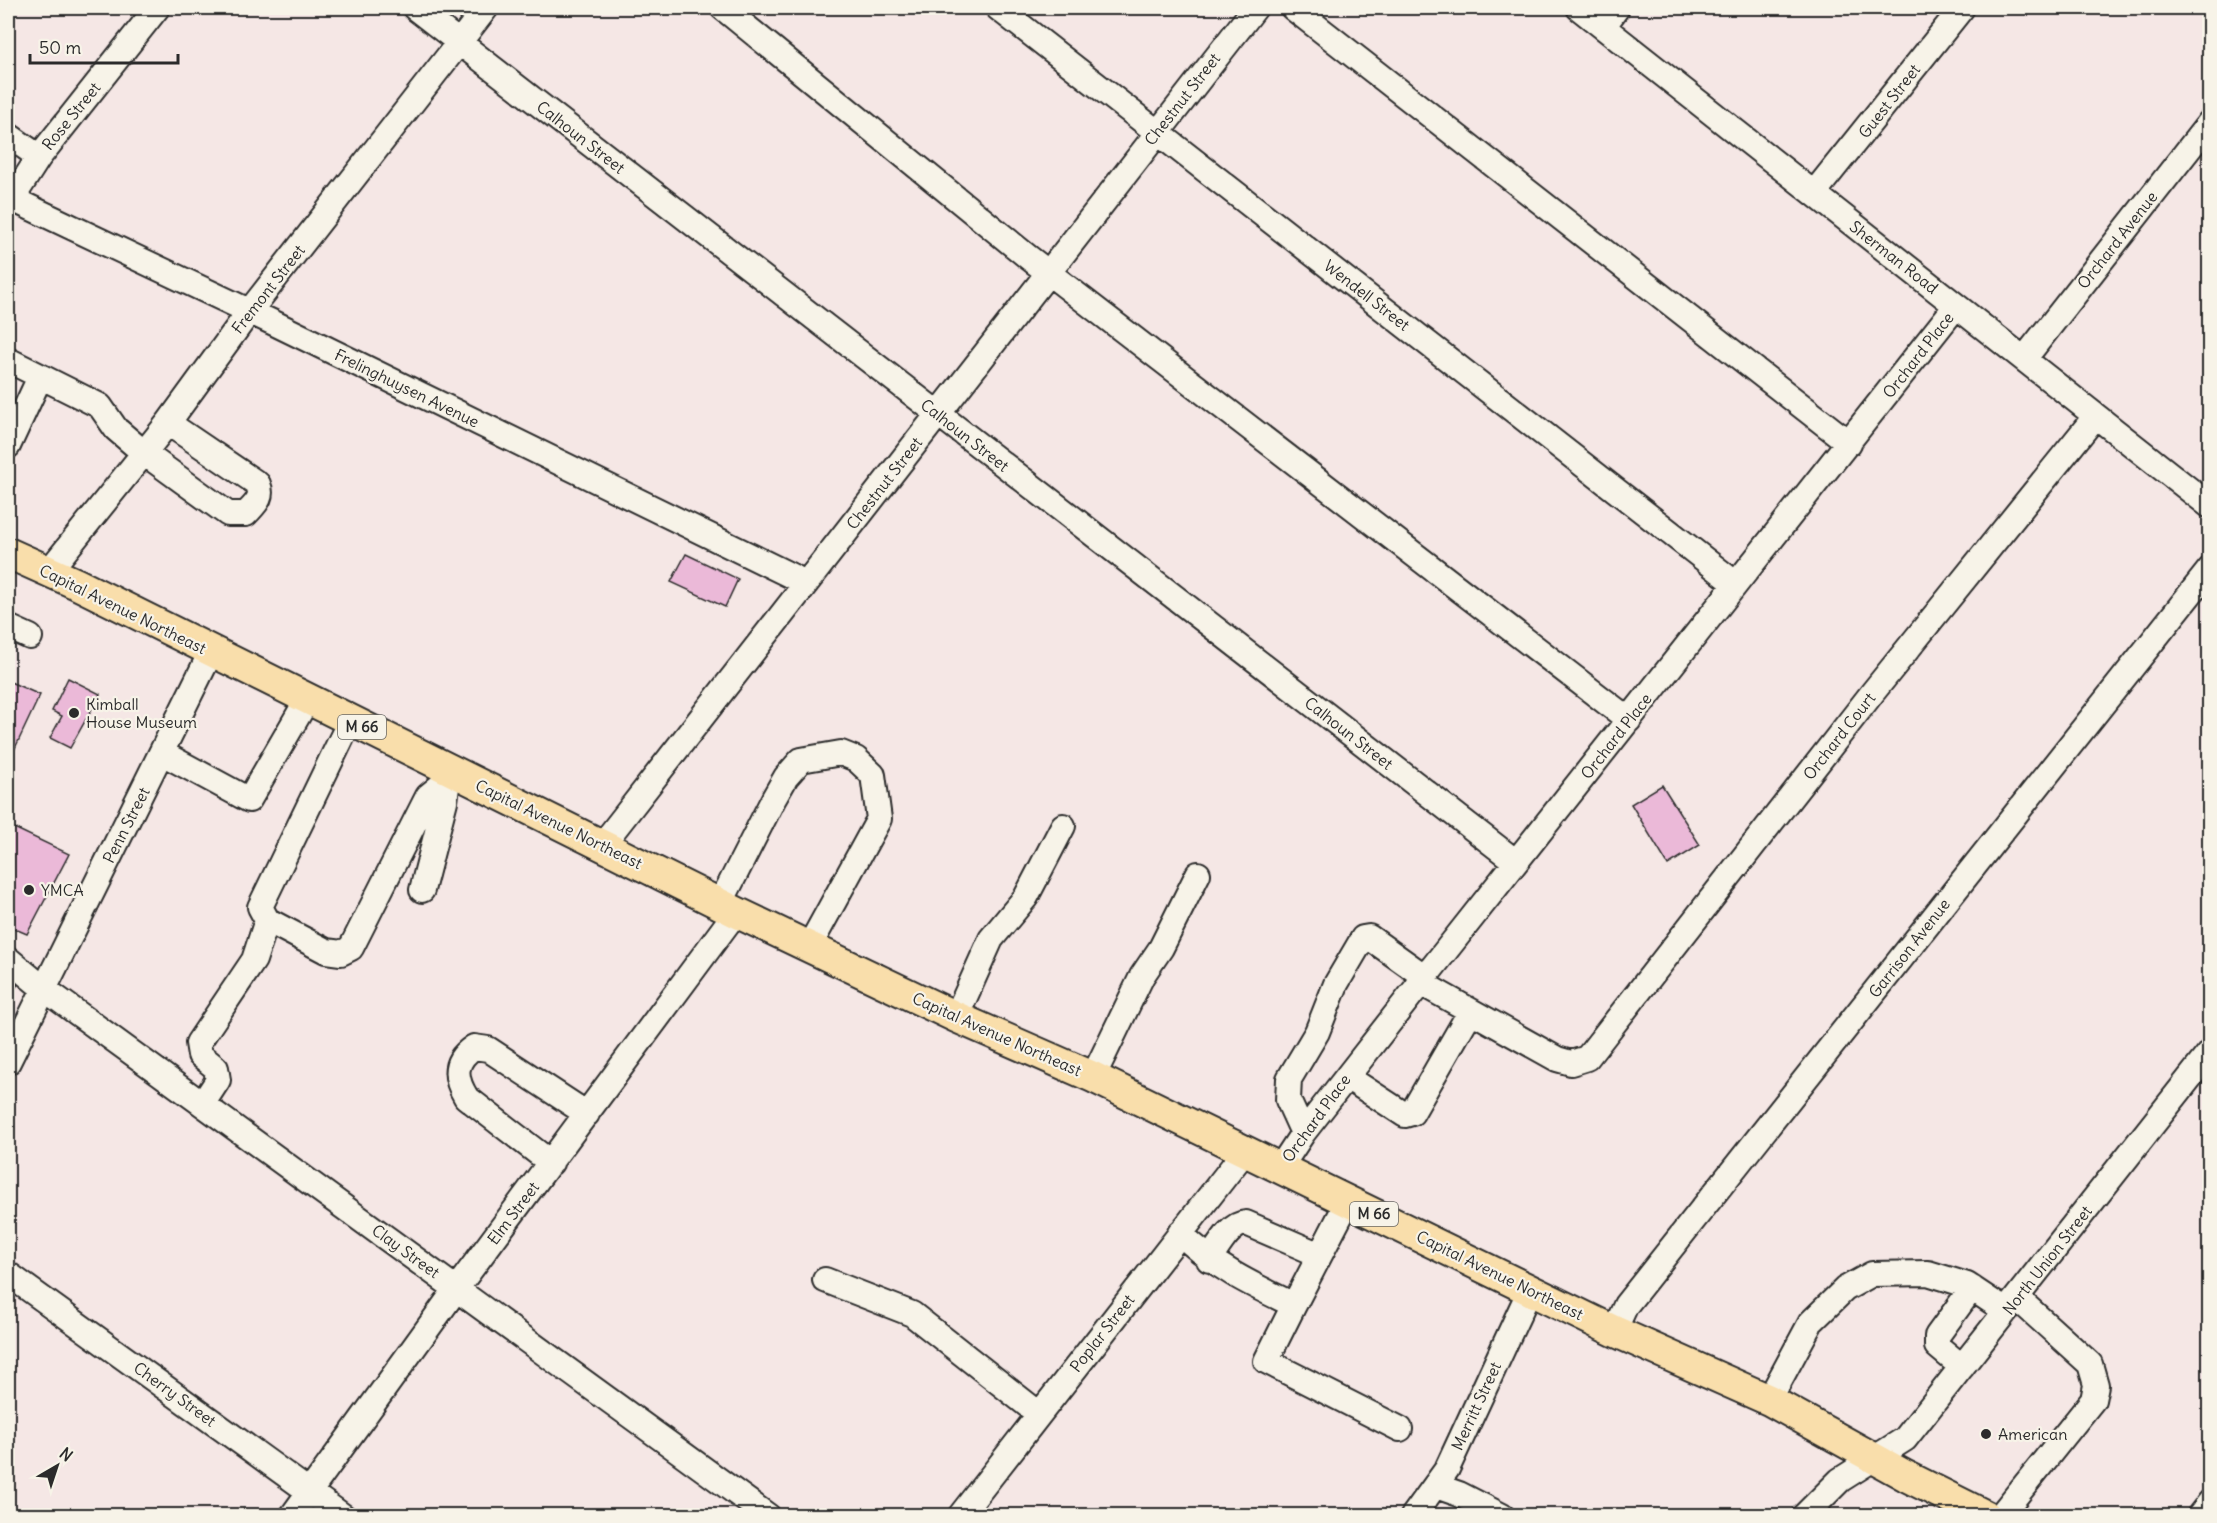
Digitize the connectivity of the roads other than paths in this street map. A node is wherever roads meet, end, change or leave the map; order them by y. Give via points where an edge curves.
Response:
1 (158, 8) edge
2 (415, 8) edge
3 (486, 8) edge
4 (723, 8) edge
5 (998, 8) edge
6 (1255, 8) edge
7 (1293, 8) edge
8 (1578, 8) edge
9 (1962, 8) edge
10 (1610, 17) edge
11 (458, 43) junction
12 (2210, 122) edge
13 (1157, 132) junction
14 (8, 135) edge
15 (39, 157) junction
16 (1814, 193) junction
17 (10, 198) edge
18 (1049, 273) junction
19 (1956, 306) junction
20 (249, 312) junction
21 (2024, 359) junction
22 (8, 360) edge
23 (40, 376) junction
24 (938, 415) junction
25 (2095, 417) junction
26 (168, 423) junction
27 (1849, 443) junction
28 (8, 446) edge
29 (144, 453) junction
30 (2210, 506) edge
31 (8, 553) edge
32 (2210, 569) edge
33 (49, 571) junction
34 (806, 583) junction
35 (1736, 584) junction
36 (8, 627) edge
37 (30, 637) dead end
38 (211, 652) junction
39 (307, 700) junction
40 (1629, 720) junction
41 (350, 721) junction
42 (162, 753) junction
43 (448, 776) junction
44 (1063, 826) dead end
45 (602, 845) junction
46 (1516, 862) junction
47 (1198, 874) dead end
48 (422, 890) dead end
49 (728, 908) junction
50 (267, 920) junction
51 (809, 947) junction
52 (8, 959) edge
53 (1423, 980) junction
54 (43, 988) junction
55 (1470, 1012) junction
56 (956, 1017) junction
57 (2210, 1052) edge
58 (8, 1062) edge
59 (1092, 1077) junction
60 (1347, 1077) junction
61 (202, 1102) junction
62 (587, 1114) junction
63 (1303, 1133) junction
64 (1245, 1150) junction
65 (551, 1163) junction
66 (1280, 1168) junction
67 (1348, 1201) junction
68 (1180, 1233) junction
69 (1320, 1255) junction
70 (1209, 1260) junction
71 (8, 1274) edge
72 (825, 1280) dead end
73 (457, 1288) junction
74 (1972, 1288) junction
75 (1530, 1290) junction
76 (1294, 1305) junction
77 (2011, 1305) junction
78 (1614, 1330) junction
79 (1962, 1367) junction
80 (1768, 1400) junction
81 (1039, 1414) junction
82 (1400, 1429) dead end
83 (1876, 1459) junction
84 (1436, 1486) junction
85 (310, 1491) junction
86 (2210, 1502) edge
87 (292, 1515) edge
88 (343, 1515) edge
89 (768, 1515) edge
90 (960, 1515) edge
91 (1413, 1515) edge
92 (1502, 1515) edge
93 (1804, 1515) edge
94 (1986, 1515) edge
95 (2000, 1515) edge
96 (2199, 1515) edge

1 - 15 street, Rose Street
2 - 11 street, Calhoun Street
3 - 11 street, Fremont Street
4 - 18 street
5 - 13 street, Wendell Street
6 - 13 street, Chestnut Street
7 - 27 street
8 - 10 street, Sherman Road
9 - 16 street, Guest Street
10 - 16 street, Sherman Road
11 - 20 street, Fremont Street
11 - 24 street, Calhoun Street
12 - 21 street, Orchard Avenue
13 - 18 street, Chestnut Street
13 - 35 street, Wendell Street
14 - 15 street
15 - 17 street, Rose Street
16 - 19 street, Sherman Road
17 - 20 street, Frelinghuysen Avenue
18 - 24 street, Chestnut Street
18 - 40 street
19 - 21 street, Sherman Road
19 - 27 street, Orchard Place
20 - 26 street, Fremont Street
20 - 34 street, Frelinghuysen Avenue
21 - 25 street, Sherman Road
22 - 23 street
23 - 28 street
23 - 29 street via 100,406 116,429
24 - 34 street, Chestnut Street
24 - 46 street, Calhoun Street
25 - 30 street, Sherman Road
25 - 55 street, Orchard Court via 1873,692 1587,1058 1571,1063 1557,1059
26 - 29 street, Fremont Street
26 - 29 street via 258,484 260,500 246,514 228,514
27 - 35 street, Orchard Place
29 - 33 street, Fremont Street
31 - 33 main road, Capital Avenue Northeast / M 66
32 - 78 street, Garrison Avenue via 1626,1305
33 - 38 main road, Capital Avenue Northeast / M 66
34 - 45 street, Chestnut Street
35 - 40 street, Orchard Place
36 - 37 street
38 - 39 main road, Capital Avenue Northeast / M 66
38 - 42 street, Penn Street
39 - 41 main road, Capital Avenue Northeast / M 66
39 - 42 street via 249,800
40 - 46 street, Orchard Place
41 - 43 main road, Capital Avenue Northeast / M 66
41 - 50 street via 260,908
42 - 54 street, Penn Street
43 - 45 main road, Capital Avenue Northeast / M 66
43 - 48 street
43 - 50 street via 428,796 351,948 341,953 326,951
44 - 56 street via 1026,897 991,939
45 - 49 main road, Capital Avenue Northeast / M 66
46 - 53 street, Orchard Place
47 - 59 street
49 - 51 main road, Capital Avenue Northeast / M 66
49 - 51 street, Elm Street via 786,777 801,760 841,753 856,759 873,775 879,819
49 - 62 street, Elm Street
50 - 61 street via 254,960 198,1043 200,1055 216,1068 218,1080
51 - 56 main road, Capital Avenue Northeast / M 66
52 - 54 street, Clay Street
53 - 55 street
53 - 60 street, Orchard Place
53 - 63 street via 1369,937 1364,938 1336,984 1324,1019 1289,1079 1288,1100
54 - 58 street, Penn Street
54 - 61 street, Clay Street
55 - 60 street via 1412,1113 1405,1115
56 - 59 main road, Capital Avenue Northeast / M 66
57 - 77 street, North Union Street
59 - 64 main road, Capital Avenue Northeast / M 66
60 - 63 street, Orchard Place
61 - 73 street, Clay Street
62 - 65 street, Elm Street
62 - 65 street via 488,1049 474,1047 464,1054 457,1067 457,1082 466,1097
63 - 66 street, Orchard Place
64 - 66 main road, Capital Avenue Northeast / M 66
64 - 68 street, Poplar Street
65 - 73 street, Elm Street
66 - 67 main road, Capital Avenue Northeast / M 66
67 - 69 street
67 - 75 main road, Capital Avenue Northeast / M 66
68 - 70 street
68 - 81 street, Poplar Street
69 - 70 street via 1246,1222 1230,1231
69 - 76 street
70 - 76 street via 1232,1276
71 - 85 street, Cherry Street
72 - 81 street via 912,1314
73 - 85 street, Elm Street
73 - 89 street, Clay Street
74 - 77 street
74 - 79 street via 1937,1336 1937,1346
74 - 80 street via 1929,1273 1872,1274 1845,1289 1811,1323
75 - 78 main road, Capital Avenue Northeast / M 66
75 - 84 street, Merritt Street
76 - 82 street via 1266,1361
77 - 79 street, North Union Street
77 - 95 street via 2090,1364 2096,1385 2093,1400
78 - 80 main road, Capital Avenue Northeast / M 66
79 - 83 street, North Union Street via 1905,1439
80 - 83 main road, Capital Avenue Northeast / M 66
81 - 90 street, Poplar Street
83 - 93 street, North Union Street via 1840,1480
83 - 94 main road, Capital Avenue Northeast / M 66
84 - 91 street, Merritt Street
84 - 92 street
85 - 87 street, Elm Street
85 - 88 street, Cherry Street
86 - 96 street

